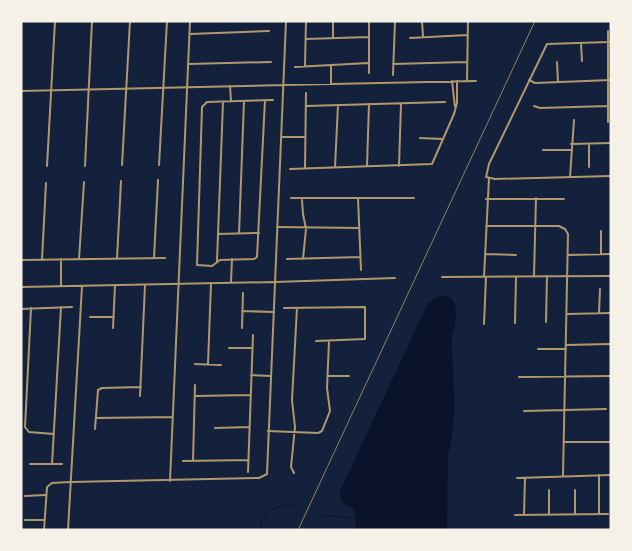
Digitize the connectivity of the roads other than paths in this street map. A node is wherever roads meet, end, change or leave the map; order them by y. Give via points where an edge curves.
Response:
1 (55, 21) edge
2 (92, 21) edge
3 (130, 21) edge
4 (167, 21) edge
5 (190, 21) edge
6 (286, 21) edge
7 (306, 21) edge
8 (333, 21) edge
9 (369, 21) edge
10 (395, 21) edge
11 (422, 21) edge
12 (468, 21) edge
13 (269, 31) dead end
14 (608, 31) dead end
15 (190, 34) junction
16 (467, 35) junction
17 (369, 37) junction
18 (423, 37) junction
19 (333, 38) junction
20 (410, 38) dead end
21 (306, 39) junction
22 (608, 42) junction
23 (581, 43) junction
24 (582, 61) dead end
25 (271, 62) dead end
26 (467, 62) junction
27 (556, 62) dead end
28 (188, 64) junction
29 (368, 64) junction
30 (393, 64) junction
31 (331, 65) junction
32 (305, 66) junction
33 (294, 67) dead end
34 (369, 73) dead end
35 (392, 75) dead end
36 (529, 80) junction
37 (609, 80) edge
38 (452, 81) junction
39 (457, 81) junction
40 (467, 81) junction
41 (476, 81) dead end
42 (558, 82) junction
43 (331, 84) junction
44 (284, 85) junction
45 (230, 86) junction
46 (187, 87) junction
47 (126, 88) junction
48 (163, 88) junction
49 (89, 89) junction
50 (51, 90) junction
51 (21, 91) edge
52 (306, 93) dead end
53 (265, 100) junction
54 (273, 100) dead end
55 (231, 101) junction
56 (244, 101) junction
57 (223, 102) junction
58 (445, 102) dead end
59 (369, 104) junction
60 (401, 104) junction
61 (338, 105) junction
62 (306, 106) junction
63 (534, 106) dead end
64 (608, 106) junction
65 (455, 108) junction
66 (574, 120) dead end
67 (608, 122) dead end
68 (282, 137) junction
69 (305, 137) junction
70 (420, 138) dead end
71 (442, 140) junction
72 (611, 143) edge
73 (571, 144) junction
74 (589, 144) junction
75 (543, 150) dead end
76 (571, 150) junction
77 (122, 165) dead end
78 (159, 165) dead end
79 (47, 166) dead end
80 (85, 166) dead end
81 (367, 166) junction
82 (399, 166) junction
83 (335, 167) junction
84 (589, 167) dead end
85 (290, 168) dead end
86 (305, 168) junction
87 (611, 176) edge
88 (488, 177) junction
89 (570, 178) junction
90 (158, 180) dead end
91 (121, 181) dead end
92 (84, 182) dead end
93 (46, 183) dead end
94 (291, 198) dead end
95 (358, 198) junction
96 (414, 198) dead end
97 (536, 198) junction
98 (302, 199) junction
99 (486, 199) junction
100 (564, 199) dead end
101 (486, 226) junction
102 (535, 226) junction
103 (277, 227) junction
104 (359, 228) junction
105 (306, 229) junction
106 (601, 231) dead end
107 (260, 233) junction
108 (218, 234) junction
109 (238, 234) junction
110 (485, 254) junction
111 (601, 254) junction
112 (611, 254) edge
113 (516, 255) dead end
114 (568, 255) junction
115 (360, 257) junction
116 (117, 258) junction
117 (154, 258) junction
118 (165, 258) dead end
119 (79, 259) junction
120 (232, 259) junction
121 (287, 259) dead end
122 (303, 259) junction
123 (21, 260) edge
124 (42, 260) junction
125 (61, 260) junction
126 (217, 261) junction
127 (361, 270) dead end
128 (534, 276) junction
129 (547, 276) junction
130 (568, 276) junction
131 (611, 276) edge
132 (442, 277) dead end
133 (485, 277) junction
134 (516, 277) junction
135 (395, 278) dead end
136 (275, 282) junction
137 (211, 283) junction
138 (232, 283) junction
139 (179, 284) junction
140 (115, 285) junction
141 (145, 285) junction
142 (61, 286) junction
143 (82, 286) junction
144 (21, 287) edge
145 (600, 290) dead end
146 (243, 293) dead end
147 (72, 307) dead end
148 (21, 308) edge
149 (31, 308) junction
150 (61, 308) junction
151 (284, 308) dead end
152 (297, 308) junction
153 (242, 311) junction
154 (274, 312) junction
155 (599, 313) junction
156 (611, 313) edge
157 (567, 314) junction
158 (90, 316) dead end
159 (114, 318) junction
160 (546, 322) dead end
161 (515, 323) dead end
162 (484, 324) dead end
163 (113, 328) dead end
164 (242, 328) dead end
165 (252, 335) dead end
166 (316, 341) dead end
167 (329, 341) junction
168 (611, 344) edge
169 (566, 345) junction
170 (230, 348) dead end
171 (252, 348) junction
172 (538, 349) dead end
173 (566, 349) junction
174 (195, 364) dead end
175 (208, 364) junction
176 (222, 365) dead end
177 (251, 375) junction
178 (272, 376) junction
179 (328, 376) junction
180 (349, 376) dead end
181 (611, 376) edge
182 (519, 377) dead end
183 (566, 377) junction
184 (195, 385) dead end
185 (141, 387) junction
186 (250, 395) junction
187 (140, 396) dead end
188 (195, 396) junction
189 (606, 409) dead end
190 (564, 410) junction
191 (524, 411) dead end
192 (173, 417) junction
193 (96, 418) junction
194 (249, 427) junction
195 (96, 428) dead end
196 (215, 428) dead end
197 (268, 431) junction
198 (295, 432) junction
199 (54, 434) junction
200 (564, 442) junction
201 (611, 442) edge
202 (248, 460) junction
203 (183, 461) dead end
204 (193, 461) junction
205 (30, 464) dead end
206 (52, 464) junction
207 (62, 464) dead end
208 (248, 472) dead end
209 (294, 473) dead end
210 (563, 475) junction
211 (599, 475) junction
212 (611, 475) edge
213 (517, 478) dead end
214 (525, 478) junction
215 (170, 481) junction
216 (71, 482) junction
217 (549, 490) dead end
218 (575, 490) dead end
219 (46, 495) junction
220 (25, 496) dead end
221 (549, 514) junction
222 (575, 514) junction
223 (599, 514) junction
224 (608, 514) dead end
225 (515, 515) dead end
226 (524, 515) junction
227 (25, 520) dead end
228 (45, 520) junction
229 (44, 530) edge
230 (68, 530) edge

1 - 50 street
2 - 49 street
3 - 47 street
4 - 48 street
5 - 15 street
6 - 44 street
7 - 21 street
8 - 19 street
9 - 17 street
10 - 30 street
11 - 18 street
12 - 16 street
13 - 15 street
14 - 22 street
15 - 28 street
16 - 18 street
16 - 26 street
17 - 19 street
17 - 29 street
18 - 20 street
19 - 21 street
21 - 32 street
22 - 23 street
22 - 37 street
23 - 24 street
23 - 36 street via 547,44
25 - 28 street
26 - 30 street
26 - 40 street
27 - 42 street
28 - 46 street
29 - 31 street
29 - 34 street
30 - 35 street
31 - 32 street
31 - 43 street
32 - 33 street
36 - 42 street via 535,83
36 - 88 street via 488,164
37 - 42 street
37 - 64 street
38 - 39 street
38 - 43 street
38 - 65 street
39 - 40 street
39 - 65 street
40 - 41 street
43 - 44 street
44 - 45 street
44 - 68 street
45 - 46 street
45 - 55 street
46 - 48 street
46 - 139 street
47 - 48 street
47 - 49 street
47 - 77 street
48 - 78 street
49 - 50 street
49 - 80 street
50 - 51 street
50 - 79 street
52 - 62 street
53 - 54 street
53 - 56 street
53 - 107 street
55 - 56 street
55 - 57 street
56 - 109 street
57 - 108 street
57 - 126 street via 204,104 198,181 197,265 212,266
58 - 60 street
59 - 60 street
59 - 61 street
59 - 81 street
60 - 82 street
61 - 62 street
61 - 83 street
62 - 69 street
63 - 64 street
64 - 67 street
65 - 71 street
66 - 73 street
68 - 69 street
68 - 103 street
69 - 86 street
70 - 71 street
71 - 82 street via 432,164
72 - 74 street
73 - 74 street
73 - 76 street
74 - 84 street
75 - 76 street
76 - 89 street
81 - 82 street
81 - 83 street
83 - 86 street
85 - 86 street
87 - 89 street
88 - 89 street
88 - 99 street
90 - 117 street
91 - 116 street
92 - 119 street
93 - 124 street
94 - 98 street
95 - 96 street
95 - 98 street
95 - 104 street
97 - 99 street
97 - 100 street
97 - 102 street
98 - 105 street
99 - 101 street
101 - 102 street
101 - 110 street
102 - 114 street via 565,229
102 - 128 street
103 - 105 street
103 - 136 street
104 - 105 street
104 - 115 street
105 - 122 street
106 - 111 street
107 - 109 street
107 - 120 street via 257,257
108 - 109 street
108 - 126 street
110 - 113 street
110 - 133 street
111 - 112 street
111 - 114 street
114 - 130 street
115 - 122 street
115 - 127 street
116 - 117 street
116 - 119 street
117 - 118 street
119 - 125 street
120 - 126 street
120 - 138 street
121 - 122 street
123 - 124 street
124 - 125 street
125 - 142 street
128 - 129 street
128 - 134 street
129 - 130 street
129 - 160 street
130 - 131 street
130 - 157 street
132 - 133 street
133 - 134 street
133 - 162 street
134 - 161 street
135 - 136 street
136 - 138 street
136 - 154 street
137 - 138 street
137 - 139 street
137 - 175 street
139 - 141 street
139 - 192 street
140 - 141 street
140 - 143 street
140 - 159 street
141 - 185 street
142 - 143 street
142 - 144 street
143 - 216 street
145 - 155 street
146 - 153 street
147 - 150 street
148 - 149 street
149 - 150 street
149 - 199 street via 26,429 32,433
150 - 199 street
151 - 152 street
152 - 167 street via 365,307 365,339
152 - 198 street via 292,400
153 - 154 street
153 - 164 street
154 - 178 street
155 - 156 street
155 - 157 street
157 - 169 street
158 - 159 street
159 - 163 street
165 - 171 street
166 - 167 street
167 - 179 street
168 - 169 street
169 - 173 street
170 - 171 street
171 - 177 street
172 - 173 street
173 - 183 street
174 - 175 street
175 - 176 street
177 - 178 street
177 - 186 street
178 - 197 street
179 - 180 street
179 - 198 street via 330,412 320,432
181 - 183 street
182 - 183 street
183 - 190 street
184 - 188 street
185 - 187 street
185 - 193 street via 98,390
186 - 188 street
186 - 194 street
188 - 204 street
189 - 190 street
190 - 191 street
190 - 200 street
192 - 193 street
192 - 215 street
193 - 195 street
194 - 196 street
194 - 202 street
197 - 198 street
197 - 215 street via 266,476
198 - 209 street
199 - 206 street
200 - 201 street
200 - 210 street
202 - 204 street
202 - 208 street
203 - 204 street
205 - 206 street
206 - 207 street
210 - 211 street
210 - 214 street
211 - 212 street
211 - 223 street
213 - 214 street
214 - 226 street
215 - 216 street
216 - 219 street via 48,485
216 - 230 street
217 - 221 street
218 - 222 street
219 - 220 street
219 - 228 street
221 - 222 street
221 - 226 street
222 - 223 street
223 - 224 street
225 - 226 street
227 - 228 street
228 - 229 street

